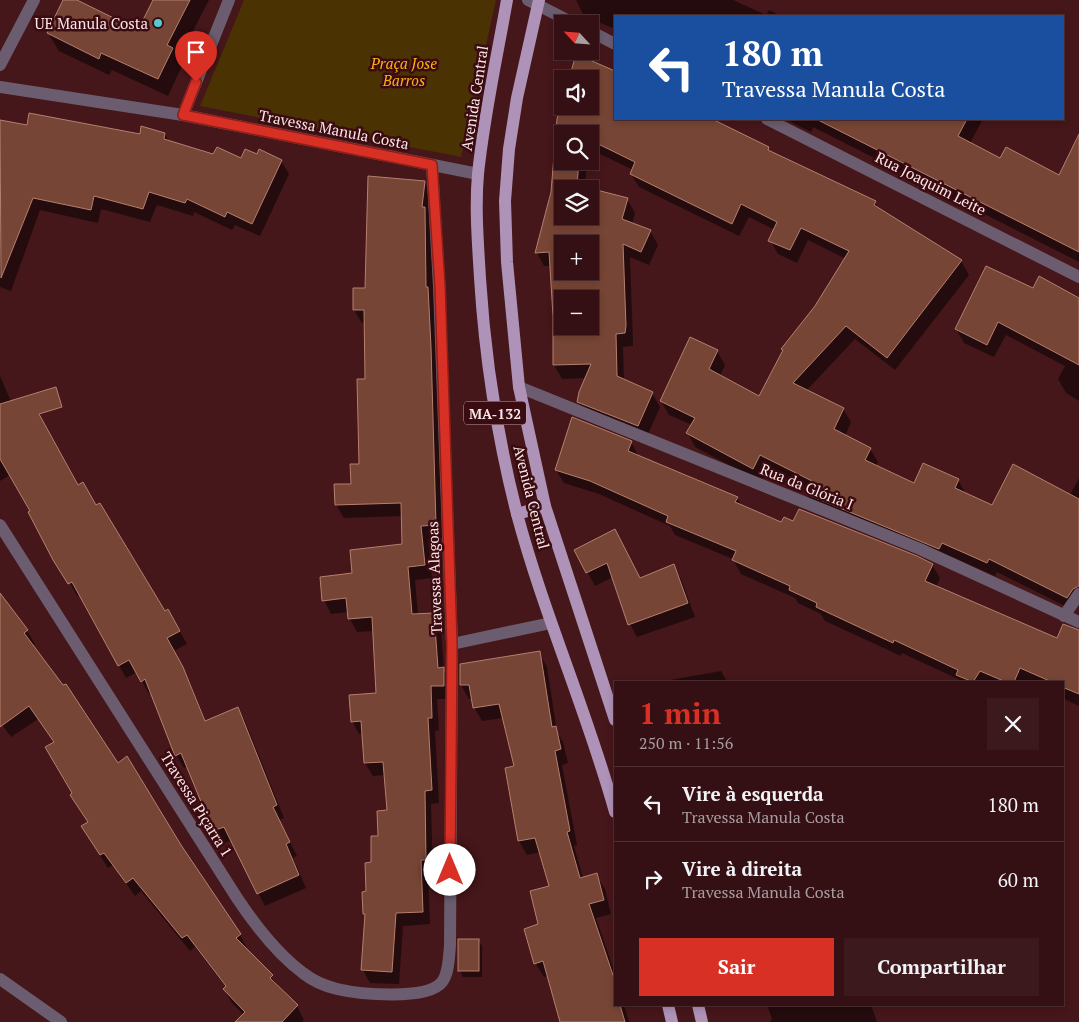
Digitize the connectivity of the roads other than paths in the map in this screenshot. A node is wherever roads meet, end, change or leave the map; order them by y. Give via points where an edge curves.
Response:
1 (34, 0) edge
2 (230, 0) edge
3 (507, 0) edge
4 (535, 2) edge
5 (559, 15) edge
6 (599, 36) edge
7 (614, 43) edge
8 (0, 64) edge
9 (0, 87) edge
10 (183, 115) junction
11 (769, 120) edge
12 (432, 165) junction
13 (478, 174) junction
14 (1079, 277) edge
15 (519, 387) junction
16 (545, 506) junction
17 (517, 514) junction
18 (0, 525) edge
19 (1079, 594) edge
20 (1064, 616) junction
21 (1079, 622) edge
22 (551, 623) junction
23 (452, 644) junction
24 (614, 717) edge
25 (614, 809) edge
26 (0, 979) edge
27 (437, 986) joint
28 (668, 1006) edge
29 (698, 1006) edge
30 (61, 1022) edge
31 (672, 1022) edge
32 (702, 1022) edge

1 - 8 street
2 - 10 street
3 - 13 main road, Avenida Central / MA-132
4 - 5 street
4 - 15 main road, MA-132 via 509,149 505,201
6 - 7 street
9 - 10 street, Travessa Manula Costa
10 - 12 street, Travessa Manula Costa
11 - 14 street, Rua Joaquim Leite
12 - 13 street, Travessa Manula Costa
12 - 23 street, Travessa Alagoas via 440,286
13 - 17 main road, Avenida Central / MA-132 via 477,219 484,337 492,401
15 - 16 main road, MA-132
15 - 20 street, Rua da Glória I via 911,546
16 - 17 main road
16 - 24 main road, MA-132
17 - 22 main road, Avenida Central / MA-132
18 - 27 street, Travessa Piçarra 1 via 237,898 281,954 319,983 356,993 410,993
19 - 20 street
20 - 21 street, Rua da Glória I
22 - 23 street
22 - 25 main road, Avenida Central / MA-132
23 - 27 street, Travessa Alagoas via 450,945 444,980
26 - 30 street
28 - 31 main road
29 - 32 main road

